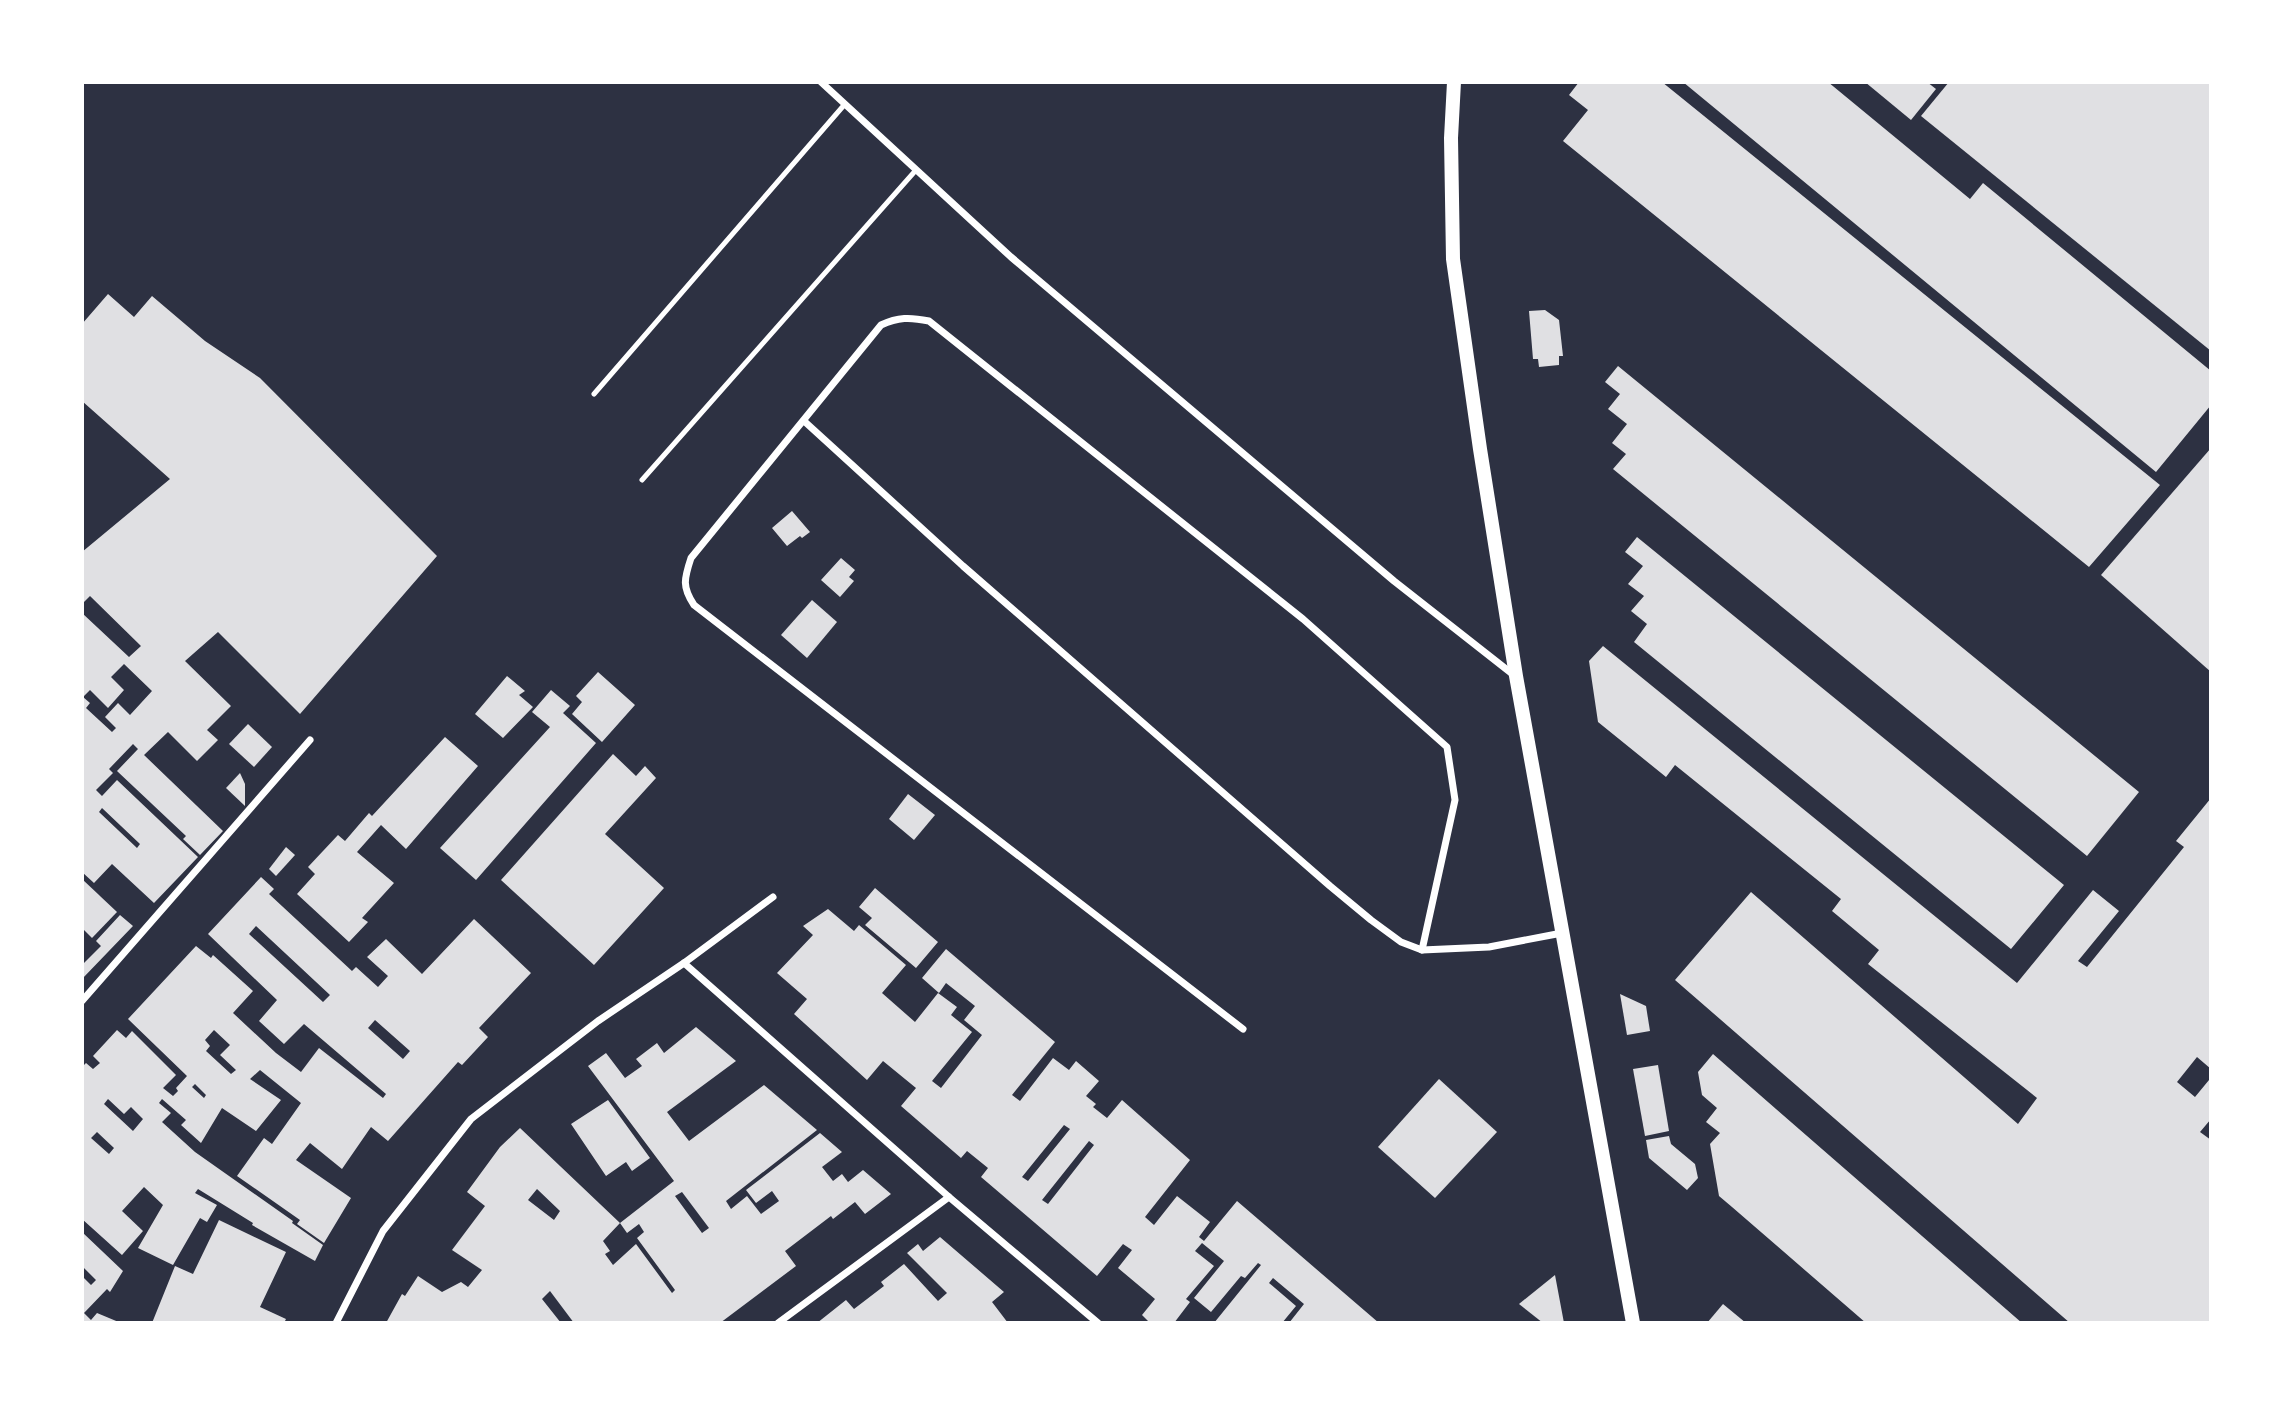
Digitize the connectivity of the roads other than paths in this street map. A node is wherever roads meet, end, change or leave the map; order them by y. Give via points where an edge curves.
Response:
1 (821, 82) edge
2 (1454, 82) edge
3 (845, 104) junction
4 (916, 170) junction
5 (594, 394) dead end
6 (804, 421) junction
7 (642, 480) dead end
8 (1516, 676) junction
9 (310, 740) dead end
10 (773, 897) dead end
11 (1562, 933) junction
12 (1422, 950) junction
13 (684, 963) junction
14 (82, 1001) edge
15 (1243, 1029) dead end
16 (949, 1197) junction
17 (336, 1323) edge
18 (778, 1323) edge
19 (1098, 1323) edge
20 (1633, 1323) edge

1 - 3 street
2 - 8 main road via 1453,259
3 - 4 street
3 - 5 lane
4 - 7 lane
4 - 8 street via 1022,266 1394,580
6 - 12 street via 1330,886 1401,942
6 - 12 street via 881,325 902,317 929,321 1303,619 1447,747 1455,800
6 - 15 street via 691,558 684,579 694,605
8 - 11 main road
9 - 14 street
10 - 13 street
11 - 12 street via 1489,947
11 - 20 main road
13 - 16 street
13 - 17 street via 598,1021 471,1119 383,1231
16 - 18 street
16 - 19 street

